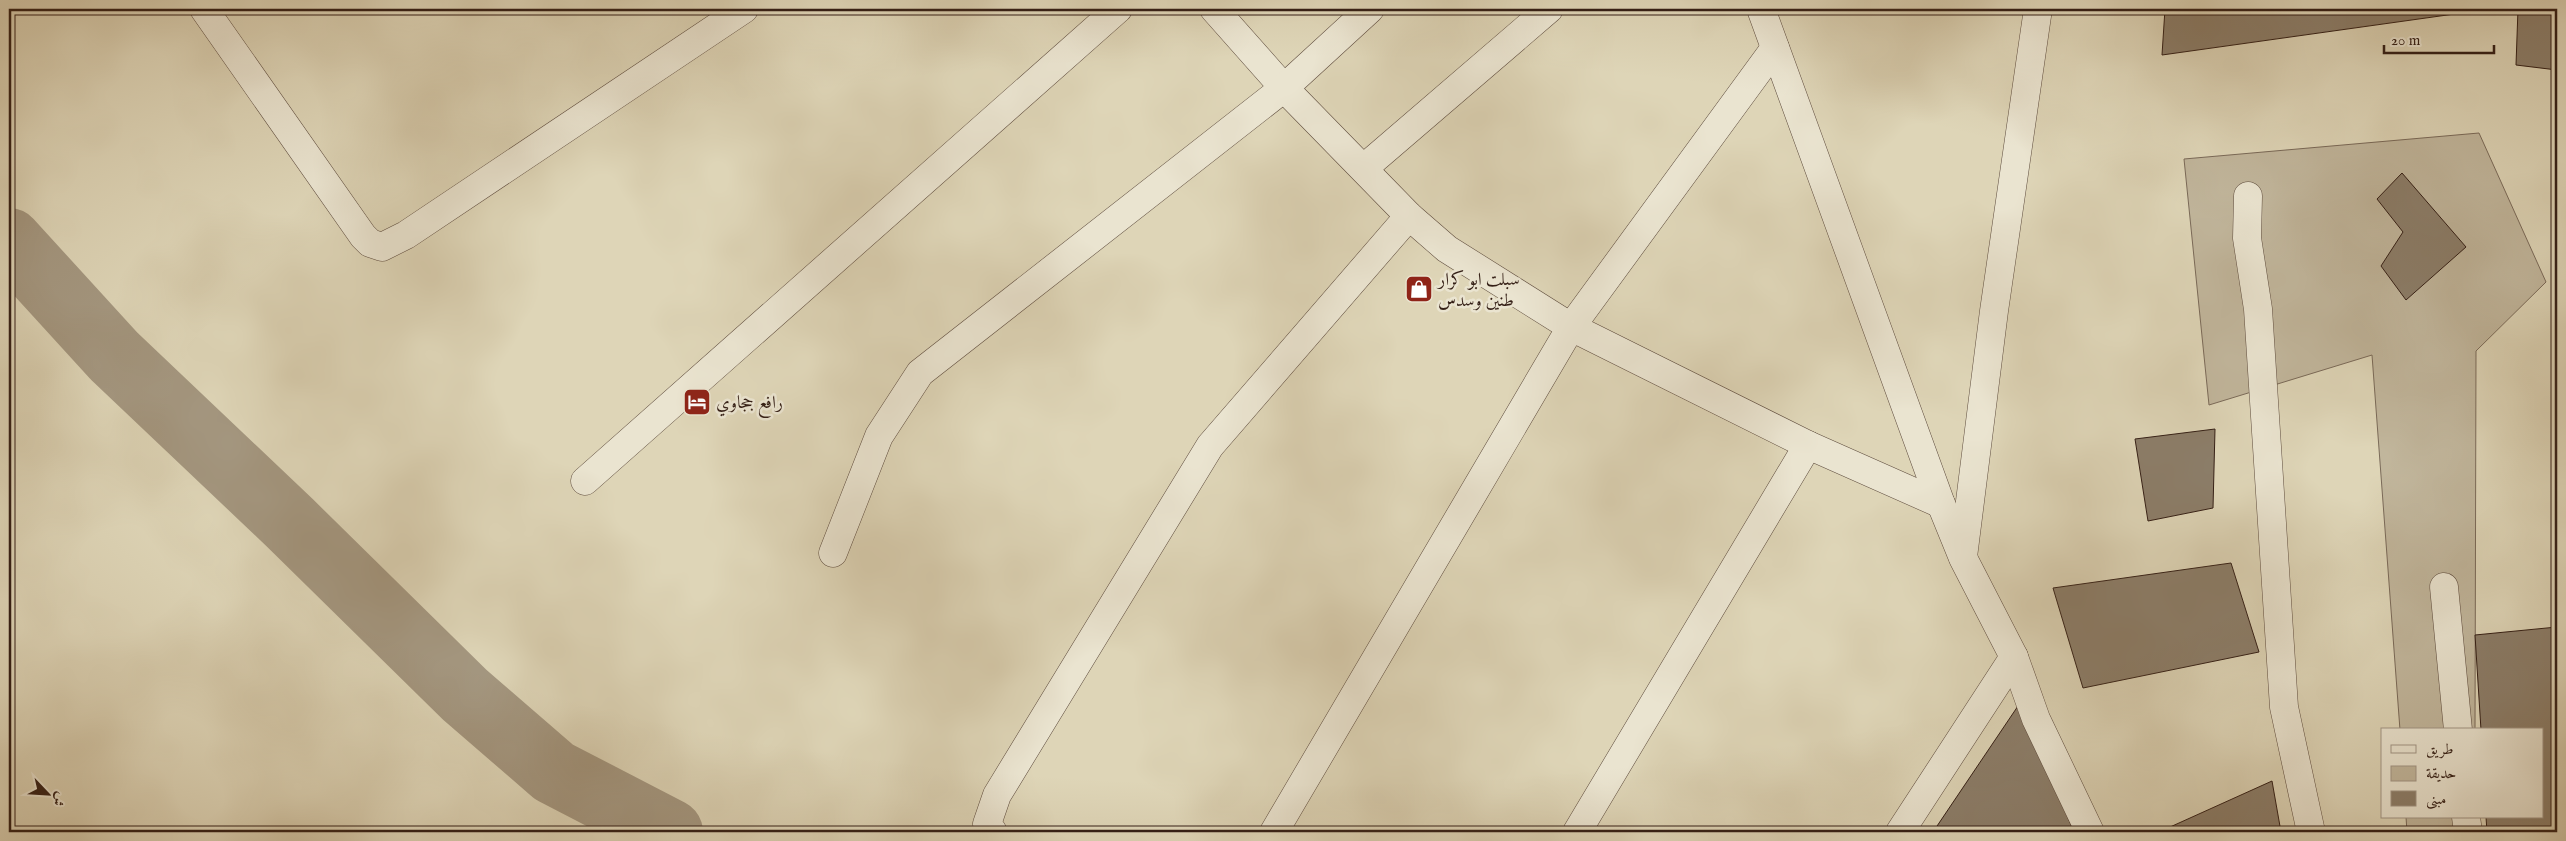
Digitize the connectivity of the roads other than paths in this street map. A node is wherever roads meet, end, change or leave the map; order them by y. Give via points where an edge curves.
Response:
1 (204, 9) edge
2 (744, 9) edge
3 (1118, 9) edge
4 (1214, 9) edge
5 (1370, 9) edge
6 (1549, 9) edge
7 (1761, 9) edge
8 (2038, 9) edge
9 (1775, 48) junction
10 (1284, 88) junction
11 (1364, 168) junction
12 (2248, 196) dead end
13 (1409, 216) junction
14 (1571, 327) junction
15 (1808, 445) junction
16 (586, 481) dead end
17 (1941, 504) junction
18 (833, 552) dead end
19 (1963, 558) junction
20 (2444, 588) dead end
21 (2014, 657) junction
22 (2458, 728) edge
23 (2466, 818) edge
24 (993, 832) edge
25 (1274, 832) edge
26 (1577, 832) edge
27 (1900, 832) edge
28 (2090, 832) edge
29 (2310, 832) edge
30 (2468, 832) edge

1 - 2 street via 363,236 370,243 382,247 406,235
3 - 16 street
4 - 10 street
5 - 10 street
6 - 11 street
7 - 9 street
8 - 19 street via 1994,311
9 - 14 street
9 - 17 street
10 - 11 street
10 - 18 street via 920,373 880,436
11 - 13 street
12 - 29 street via 2247,238 2258,309 2284,707
13 - 14 street via 1447,249
13 - 24 street via 1210,446 997,795 987,824
14 - 15 street
14 - 25 street
15 - 17 street
15 - 26 street
17 - 19 street
19 - 21 street
20 - 22 street
21 - 27 street
21 - 28 street via 2036,719
23 - 30 street

